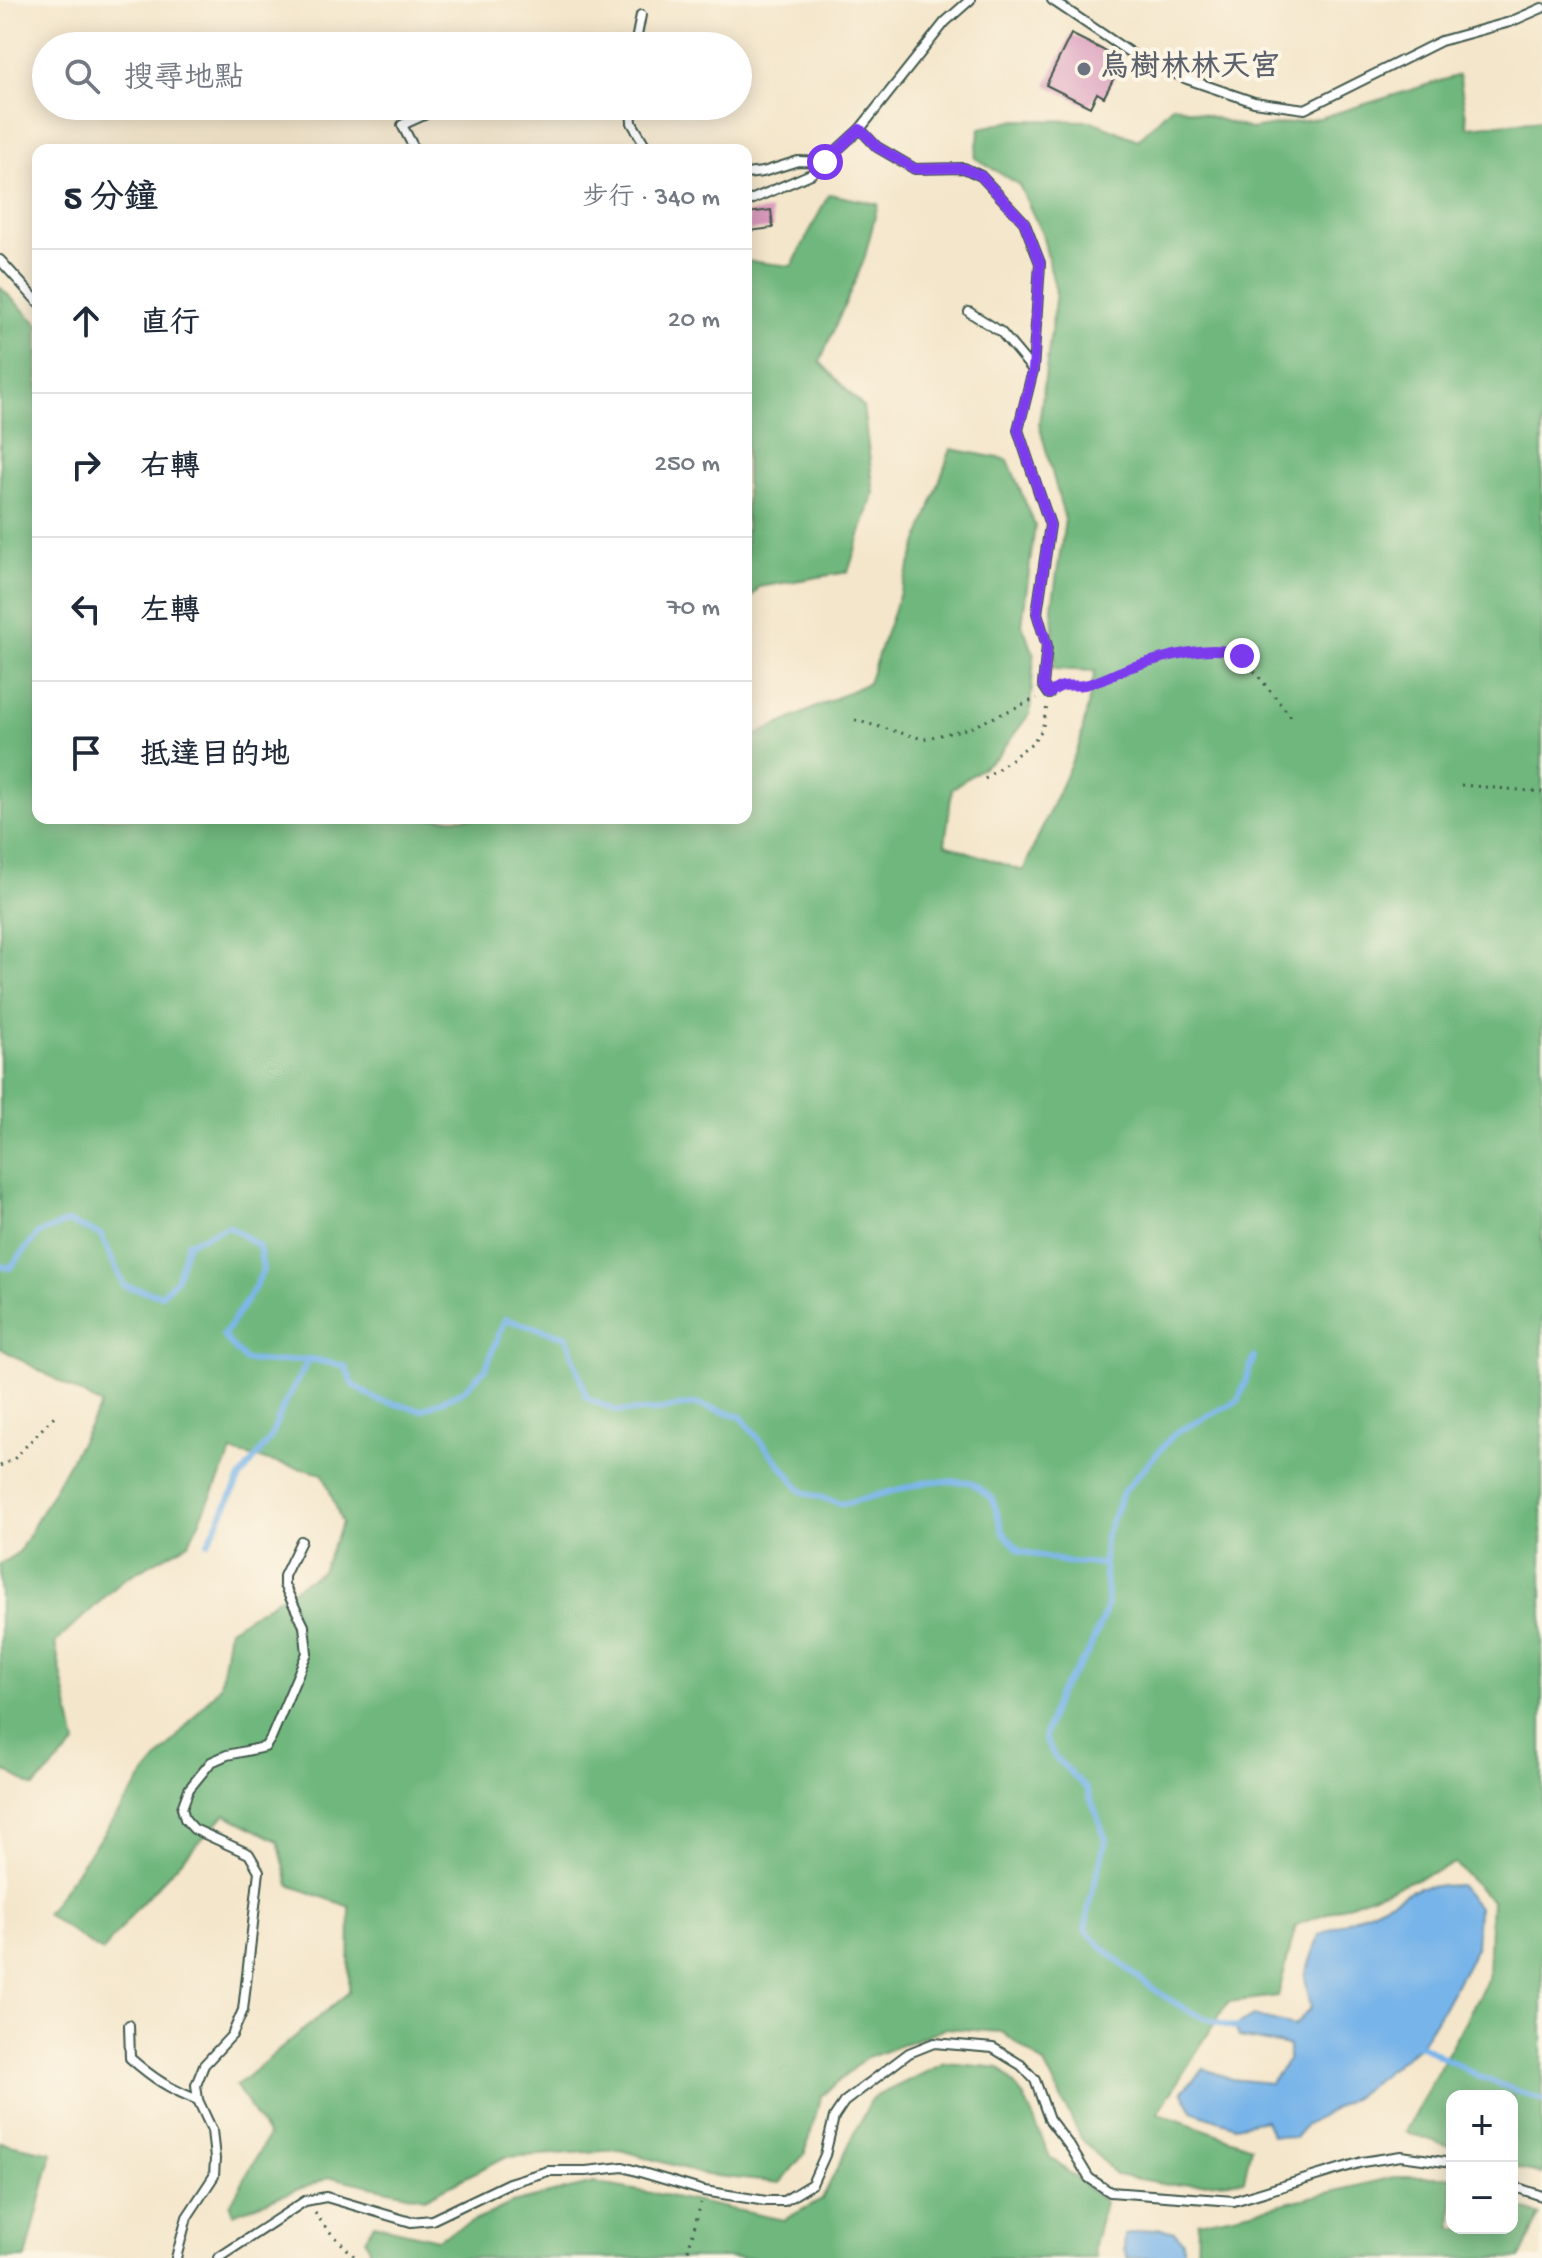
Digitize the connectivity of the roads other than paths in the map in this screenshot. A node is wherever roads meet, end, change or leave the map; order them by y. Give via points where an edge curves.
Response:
1 (970, 0) edge
2 (1052, 0) edge
3 (1542, 8) edge
4 (641, 15) dead end
5 (638, 32) edge
6 (413, 120) edge
7 (632, 120) edge
8 (860, 129) junction
9 (412, 144) edge
10 (644, 144) edge
11 (825, 162) junction
12 (752, 173) edge
13 (752, 199) edge
14 (0, 260) edge
15 (32, 295) edge
16 (969, 312) dead end
17 (1033, 370) junction
18 (1049, 694) road end
19 (301, 1541) dead end
20 (129, 2025) dead end
21 (198, 2100) junction
22 (1446, 2162) edge
23 (1518, 2188) edge
24 (1542, 2196) edge
25 (176, 2258) edge
26 (218, 2258) edge

1 - 8 lane via 945,22
2 - 3 lane via 1135,56 1187,79 1254,102 1305,109 1441,41
4 - 5 lane
6 - 9 lane via 402,125
7 - 10 lane
8 - 11 lane
8 - 17 lane via 877,147 915,169 964,168 981,176 1024,222 1040,263
11 - 12 lane via 798,161
11 - 13 lane via 811,174
14 - 15 lane
16 - 17 lane via 1001,332
17 - 18 lane via 1018,430 1050,525 1037,613 1047,646 1043,685
19 - 21 lane via 284,1585 304,1626 307,1653 271,1738 265,1747 211,1762 189,1789 182,1808 194,1829 249,1854 259,1871 243,2010 232,2035 204,2065 196,2085
20 - 21 lane via 130,2058 154,2079
21 - 25 lane via 212,2130 214,2176 187,2217
22 - 26 lane via 1401,2156 1362,2162 1234,2201 1110,2192 1089,2178 1049,2119 1035,2080 1021,2065 993,2048 934,2043 909,2053 844,2102 812,2184 784,2201 704,2191 623,2167 548,2171 509,2183 432,2220 411,2222 326,2197 305,2201
23 - 24 lane

